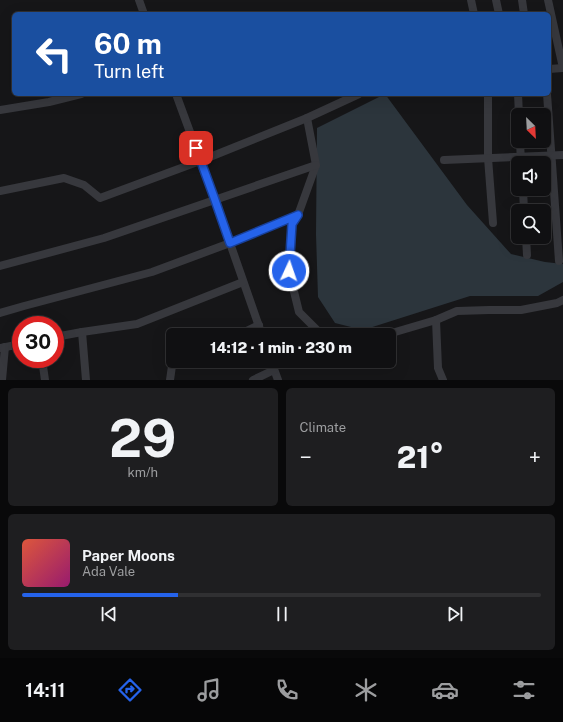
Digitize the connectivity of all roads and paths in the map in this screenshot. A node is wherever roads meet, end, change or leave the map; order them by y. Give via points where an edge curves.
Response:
1 (139, 0) edge
2 (471, 0) edge
3 (496, 0) edge
4 (522, 0) edge
5 (548, 0) edge
6 (143, 12) edge
7 (474, 12) edge
8 (499, 12) edge
9 (524, 12) edge
10 (551, 12) edge
11 (551, 14) edge
12 (563, 68) edge
13 (551, 69) edge
14 (73, 96) edge
15 (177, 96) edge
16 (355, 96) edge
17 (488, 96) edge
18 (518, 96) edge
19 (547, 96) edge
20 (519, 108) edge
21 (0, 110) edge
22 (308, 118) junction
23 (552, 155) junction
24 (563, 155) edge
25 (546, 156) edge
26 (488, 158) junction
27 (511, 159) edge
28 (444, 160) dead end
29 (200, 161) junction
30 (316, 165) junction
31 (0, 191) edge
32 (215, 200) junction
33 (298, 215) junction
34 (493, 223) dead end
35 (230, 243) junction
36 (526, 244) edge
37 (527, 255) dead end
38 (559, 260) dead end
39 (0, 266) edge
40 (243, 282) junction
41 (563, 300) edge
42 (0, 313) edge
43 (436, 320) junction
44 (259, 325) junction
45 (253, 328) edge
46 (260, 328) edge
47 (315, 328) edge
48 (82, 332) junction
49 (396, 332) edge
50 (64, 335) edge
51 (12, 346) edge
52 (2, 348) edge
53 (43, 368) edge
54 (172, 368) edge
55 (274, 370) joint
56 (2, 380) edge
57 (45, 380) edge
58 (86, 380) edge
59 (170, 380) edge
60 (252, 380) edge
61 (278, 380) edge
62 (443, 380) edge

1 - 6 street
2 - 7 street
3 - 8 street
4 - 9 street
5 - 10 street
11 - 12 street
12 - 13 street
14 - 21 street
15 - 29 street
16 - 22 street
17 - 26 street
18 - 20 street
19 - 23 street
22 - 29 street
22 - 30 street
23 - 24 street
23 - 25 street
23 - 38 street
26 - 27 street
26 - 28 street
26 - 34 street
29 - 31 street via 100,198 84,185 64,178
29 - 32 street
30 - 32 street
30 - 33 street
32 - 35 street
32 - 39 street via 104,238
33 - 35 street
33 - 47 street via 292,224 289,271 299,312
35 - 40 street
35 - 42 street via 152,272
36 - 37 street
40 - 44 street
40 - 48 street via 137,324
41 - 43 street via 521,310 457,311
43 - 49 street
43 - 62 street via 438,368
44 - 45 street
44 - 46 street
48 - 50 street
48 - 58 street
51 - 52 street
52 - 56 street
53 - 57 street
54 - 59 street
55 - 60 street
55 - 61 street

